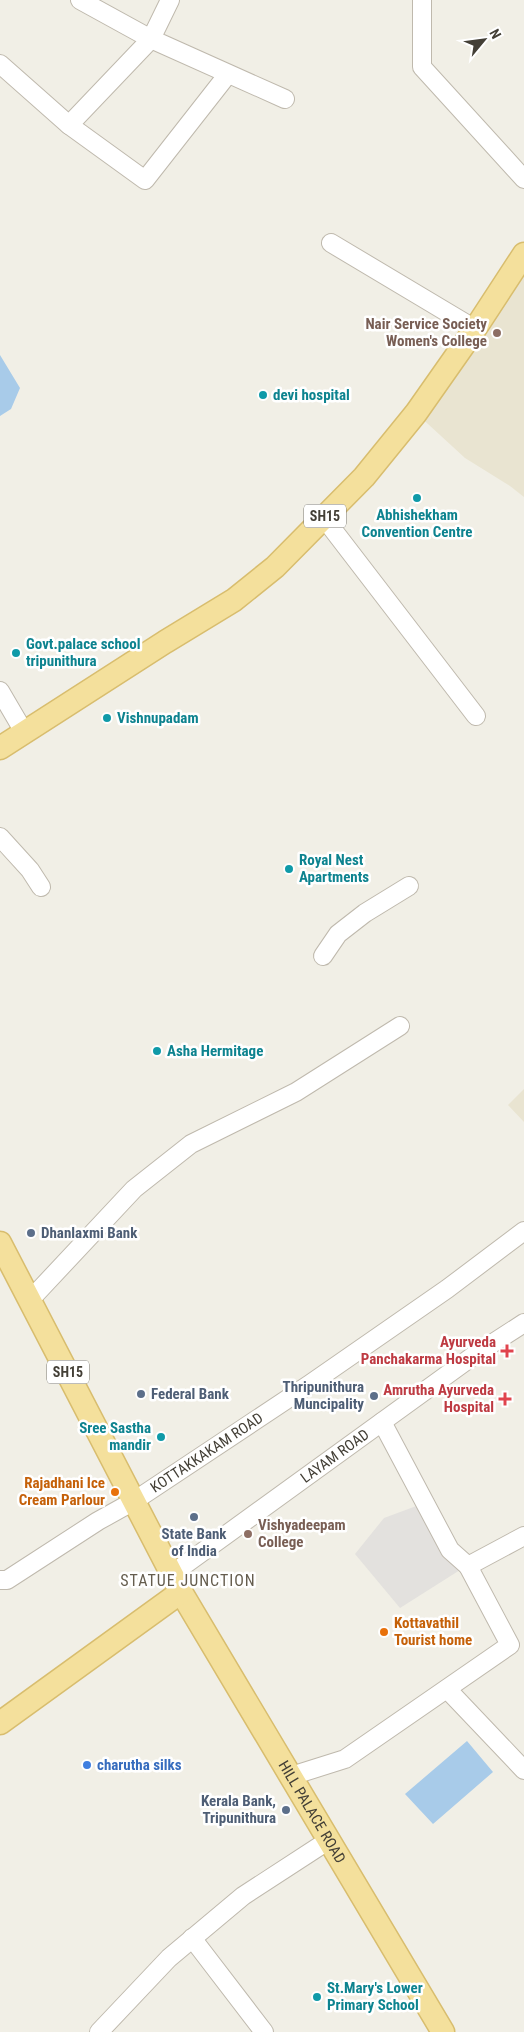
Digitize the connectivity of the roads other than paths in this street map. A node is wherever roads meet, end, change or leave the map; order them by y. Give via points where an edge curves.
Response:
1 (80, 0) edge
2 (170, 0) edge
3 (422, 0) edge
4 (151, 39) junction
5 (0, 64) edge
6 (228, 74) junction
7 (285, 99) dead end
8 (69, 125) junction
9 (524, 179) edge
10 (331, 243) dead end
11 (524, 254) edge
12 (475, 329) junction
13 (324, 518) junction
14 (0, 691) edge
15 (476, 716) dead end
16 (24, 732) junction
17 (0, 748) edge
18 (0, 837) edge
19 (408, 886) dead end
20 (41, 888) dead end
21 (323, 956) dead end
22 (400, 1026) dead end
23 (524, 1231) edge
24 (0, 1243) edge
25 (30, 1300) junction
26 (524, 1323) edge
27 (382, 1422) junction
28 (134, 1501) junction
29 (524, 1536) edge
30 (468, 1566) junction
31 (0, 1580) edge
32 (177, 1583) junction
33 (447, 1689) junction
34 (0, 1723) edge
35 (524, 1770) edge
36 (290, 1776) junction
37 (328, 1840) junction
38 (192, 1938) junction
39 (99, 2032) edge
40 (264, 2032) edge
41 (443, 2032) edge

1 - 4 street
2 - 4 street
3 - 9 street via 422,67
4 - 6 street
4 - 8 street
5 - 8 street
6 - 7 street
6 - 8 street via 145,180
10 - 12 street
11 - 12 main road, SH15
12 - 13 main road, SH15 via 416,413 364,477
13 - 15 street
13 - 16 main road, SH15 via 269,572 234,600
14 - 16 street
16 - 17 main road, SH15
18 - 20 street via 30,870
19 - 21 street via 338,934
22 - 25 street via 296,1092 191,1144 134,1189
23 - 28 street, KOTTAKKAKAM ROAD via 448,1289
24 - 25 main road, SH15
25 - 28 main road, SH15
26 - 27 street, LAYAM ROAD
27 - 30 street via 450,1550
27 - 32 street, LAYAM ROAD
28 - 31 street, KOTTAKKAKAM ROAD via 7,1580
28 - 32 main road, SH15
29 - 30 street
30 - 33 street via 510,1645
32 - 34 main road
32 - 36 main road, HILL PALACE ROAD
33 - 35 street
33 - 36 street via 345,1759
36 - 37 main road, HILL PALACE ROAD
37 - 38 street via 243,1896
37 - 41 main road, HILL PALACE ROAD
38 - 39 street
38 - 40 street

